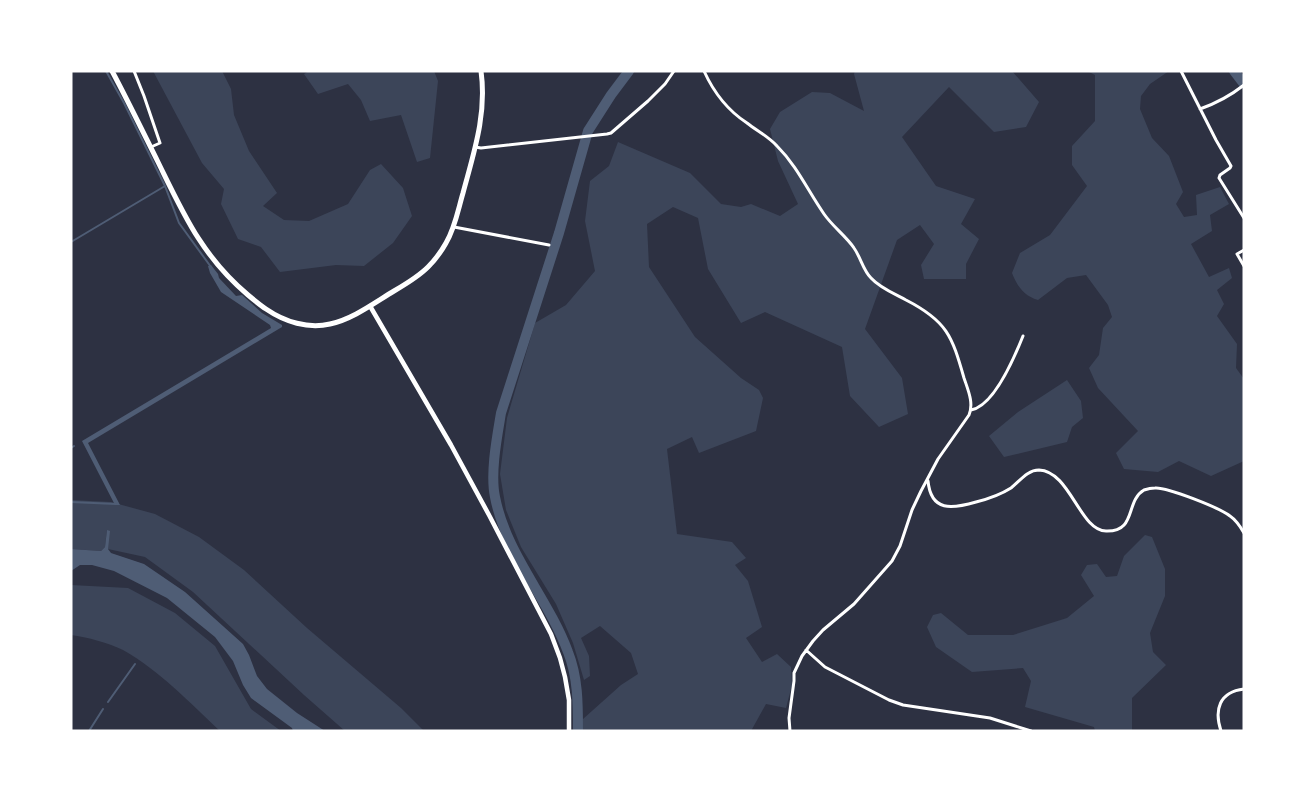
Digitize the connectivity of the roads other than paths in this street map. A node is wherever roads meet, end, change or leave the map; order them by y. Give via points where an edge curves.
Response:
1 (112, 71) edge
2 (134, 71) edge
3 (482, 71) edge
4 (674, 71) edge
5 (704, 71) edge
6 (1182, 71) edge
7 (1244, 85) edge
8 (1200, 109) junction
9 (475, 147) junction
10 (151, 148) junction
11 (1244, 218) edge
12 (454, 227) junction
13 (549, 245) dead end
14 (1244, 250) edge
15 (1244, 266) edge
16 (370, 306) junction
17 (1023, 336) dead end
18 (971, 410) junction
19 (928, 479) junction
20 (1244, 533) edge
21 (806, 650) junction
22 (1244, 689) edge
23 (569, 731) edge
24 (790, 731) edge
25 (1031, 731) edge
26 (1221, 731) edge

1 - 10 main road
2 - 10 street via 160,143
3 - 9 main road via 482,116
4 - 9 street via 648,101 607,134
5 - 18 street via 724,104 769,138 796,167 824,215 852,246 869,277 929,312 941,324 956,351
6 - 8 street
7 - 8 street
8 - 11 street via 1231,166 1218,178
9 - 12 main road
10 - 16 main road via 201,244 233,282 265,309 291,322 313,325 331,324
12 - 13 street
12 - 16 main road via 428,268
14 - 15 street via 1237,254
16 - 23 street via 494,524 550,634 565,677
17 - 18 street via 992,395 981,407
18 - 19 street
19 - 20 street via 929,490 935,500 944,506 957,507 1003,492 1034,470 1047,471 1061,482 1089,522 1104,532 1126,524 1136,498 1144,491 1156,488 1223,512 1237,522
19 - 21 street via 892,561 854,604 823,630
21 - 24 street via 794,673
21 - 25 street via 825,667 889,700 990,718
22 - 26 street via 1234,691 1221,702 1217,714

